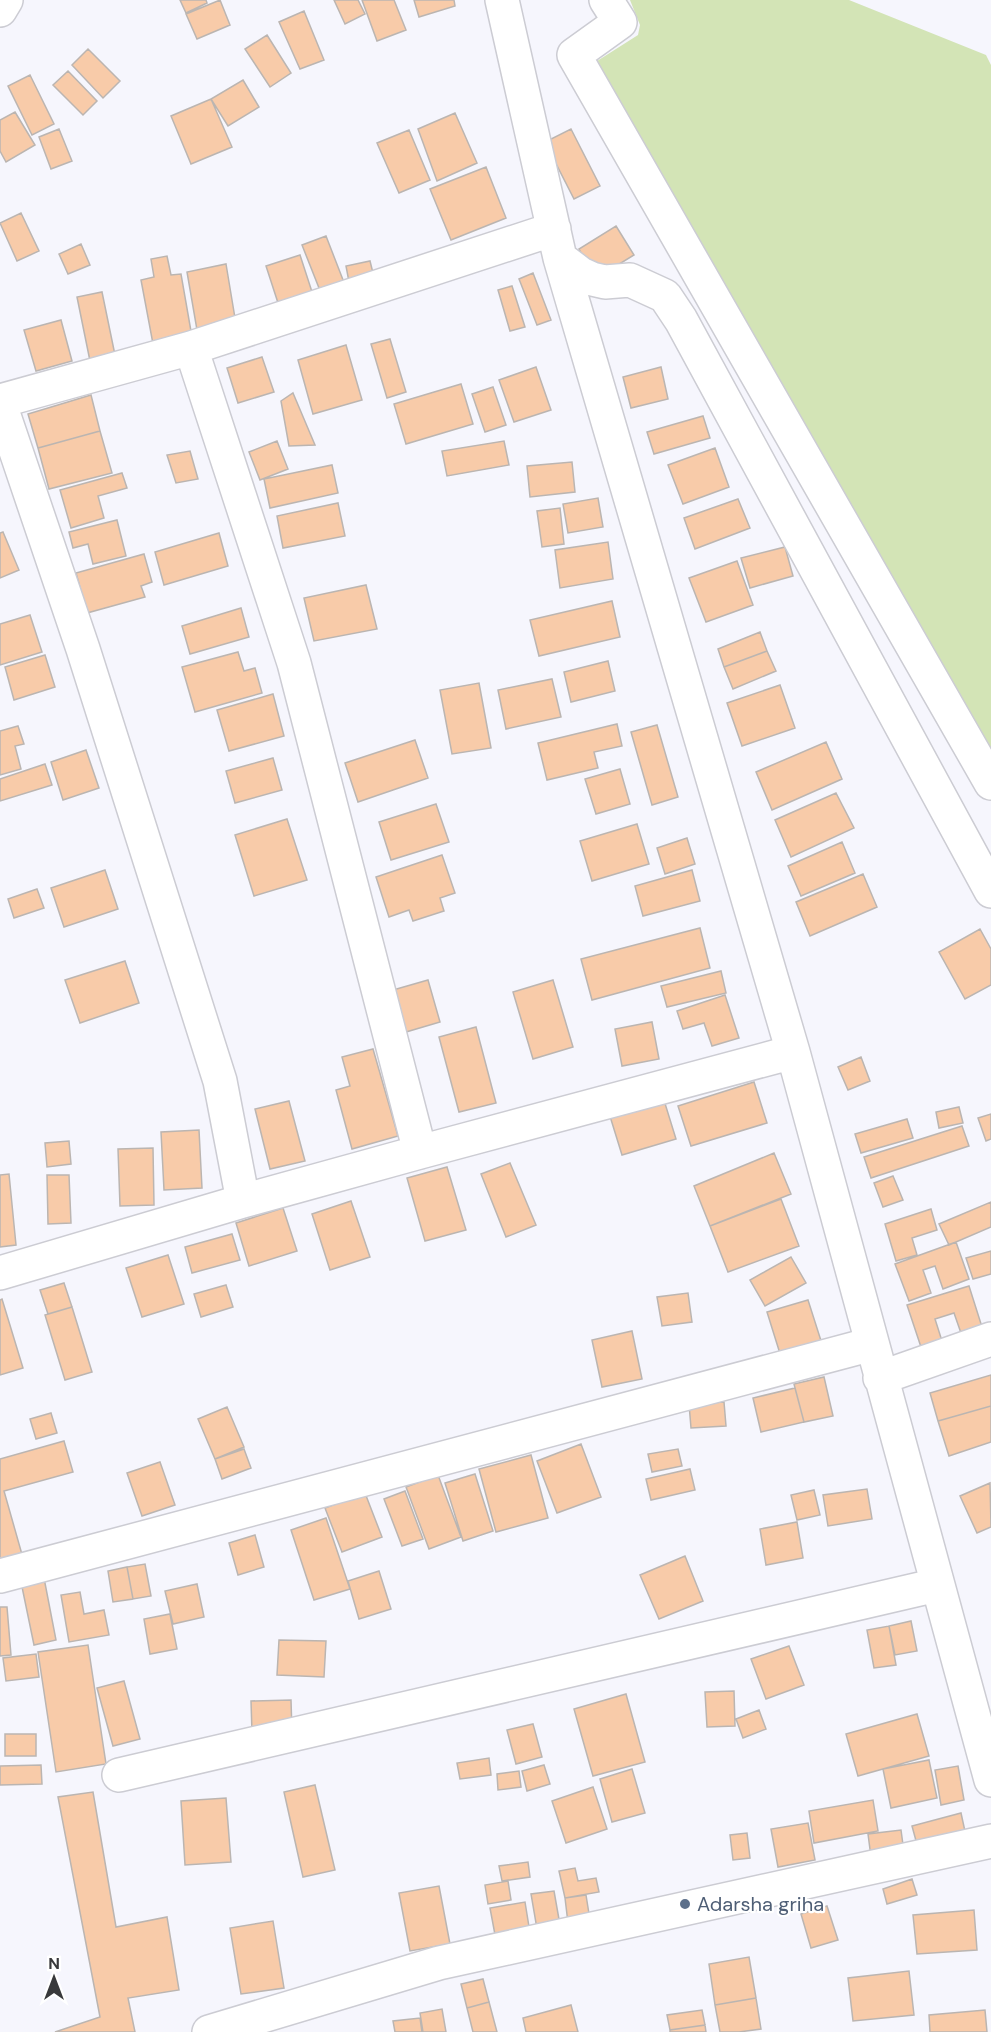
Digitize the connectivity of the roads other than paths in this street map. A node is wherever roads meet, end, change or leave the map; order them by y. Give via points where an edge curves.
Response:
1 (6, 0) edge
2 (502, 0) edge
3 (606, 0) edge
4 (0, 10) edge
5 (557, 244) junction
6 (191, 348) junction
7 (0, 403) edge
8 (991, 783) edge
9 (991, 891) edge
10 (793, 1052) junction
11 (420, 1152) junction
12 (243, 1201) junction
13 (0, 1273) edge
14 (991, 1339) edge
15 (872, 1344) junction
16 (880, 1378) junction
17 (0, 1576) edge
18 (937, 1585) junction
19 (119, 1775) dead end
20 (991, 1780) edge
21 (991, 1841) edge
22 (209, 2032) edge

1 - 4 street
2 - 5 street
3 - 8 street via 620,22 574,55
5 - 6 street
5 - 9 street via 580,274 605,282 630,280 665,296
5 - 10 street
6 - 7 street
6 - 11 street via 294,663
7 - 12 street via 220,1081
10 - 11 street
10 - 15 street
11 - 12 street
12 - 13 street
14 - 16 street
15 - 16 street
15 - 17 street
16 - 18 street
18 - 19 street
18 - 20 street
21 - 22 street via 439,1963

